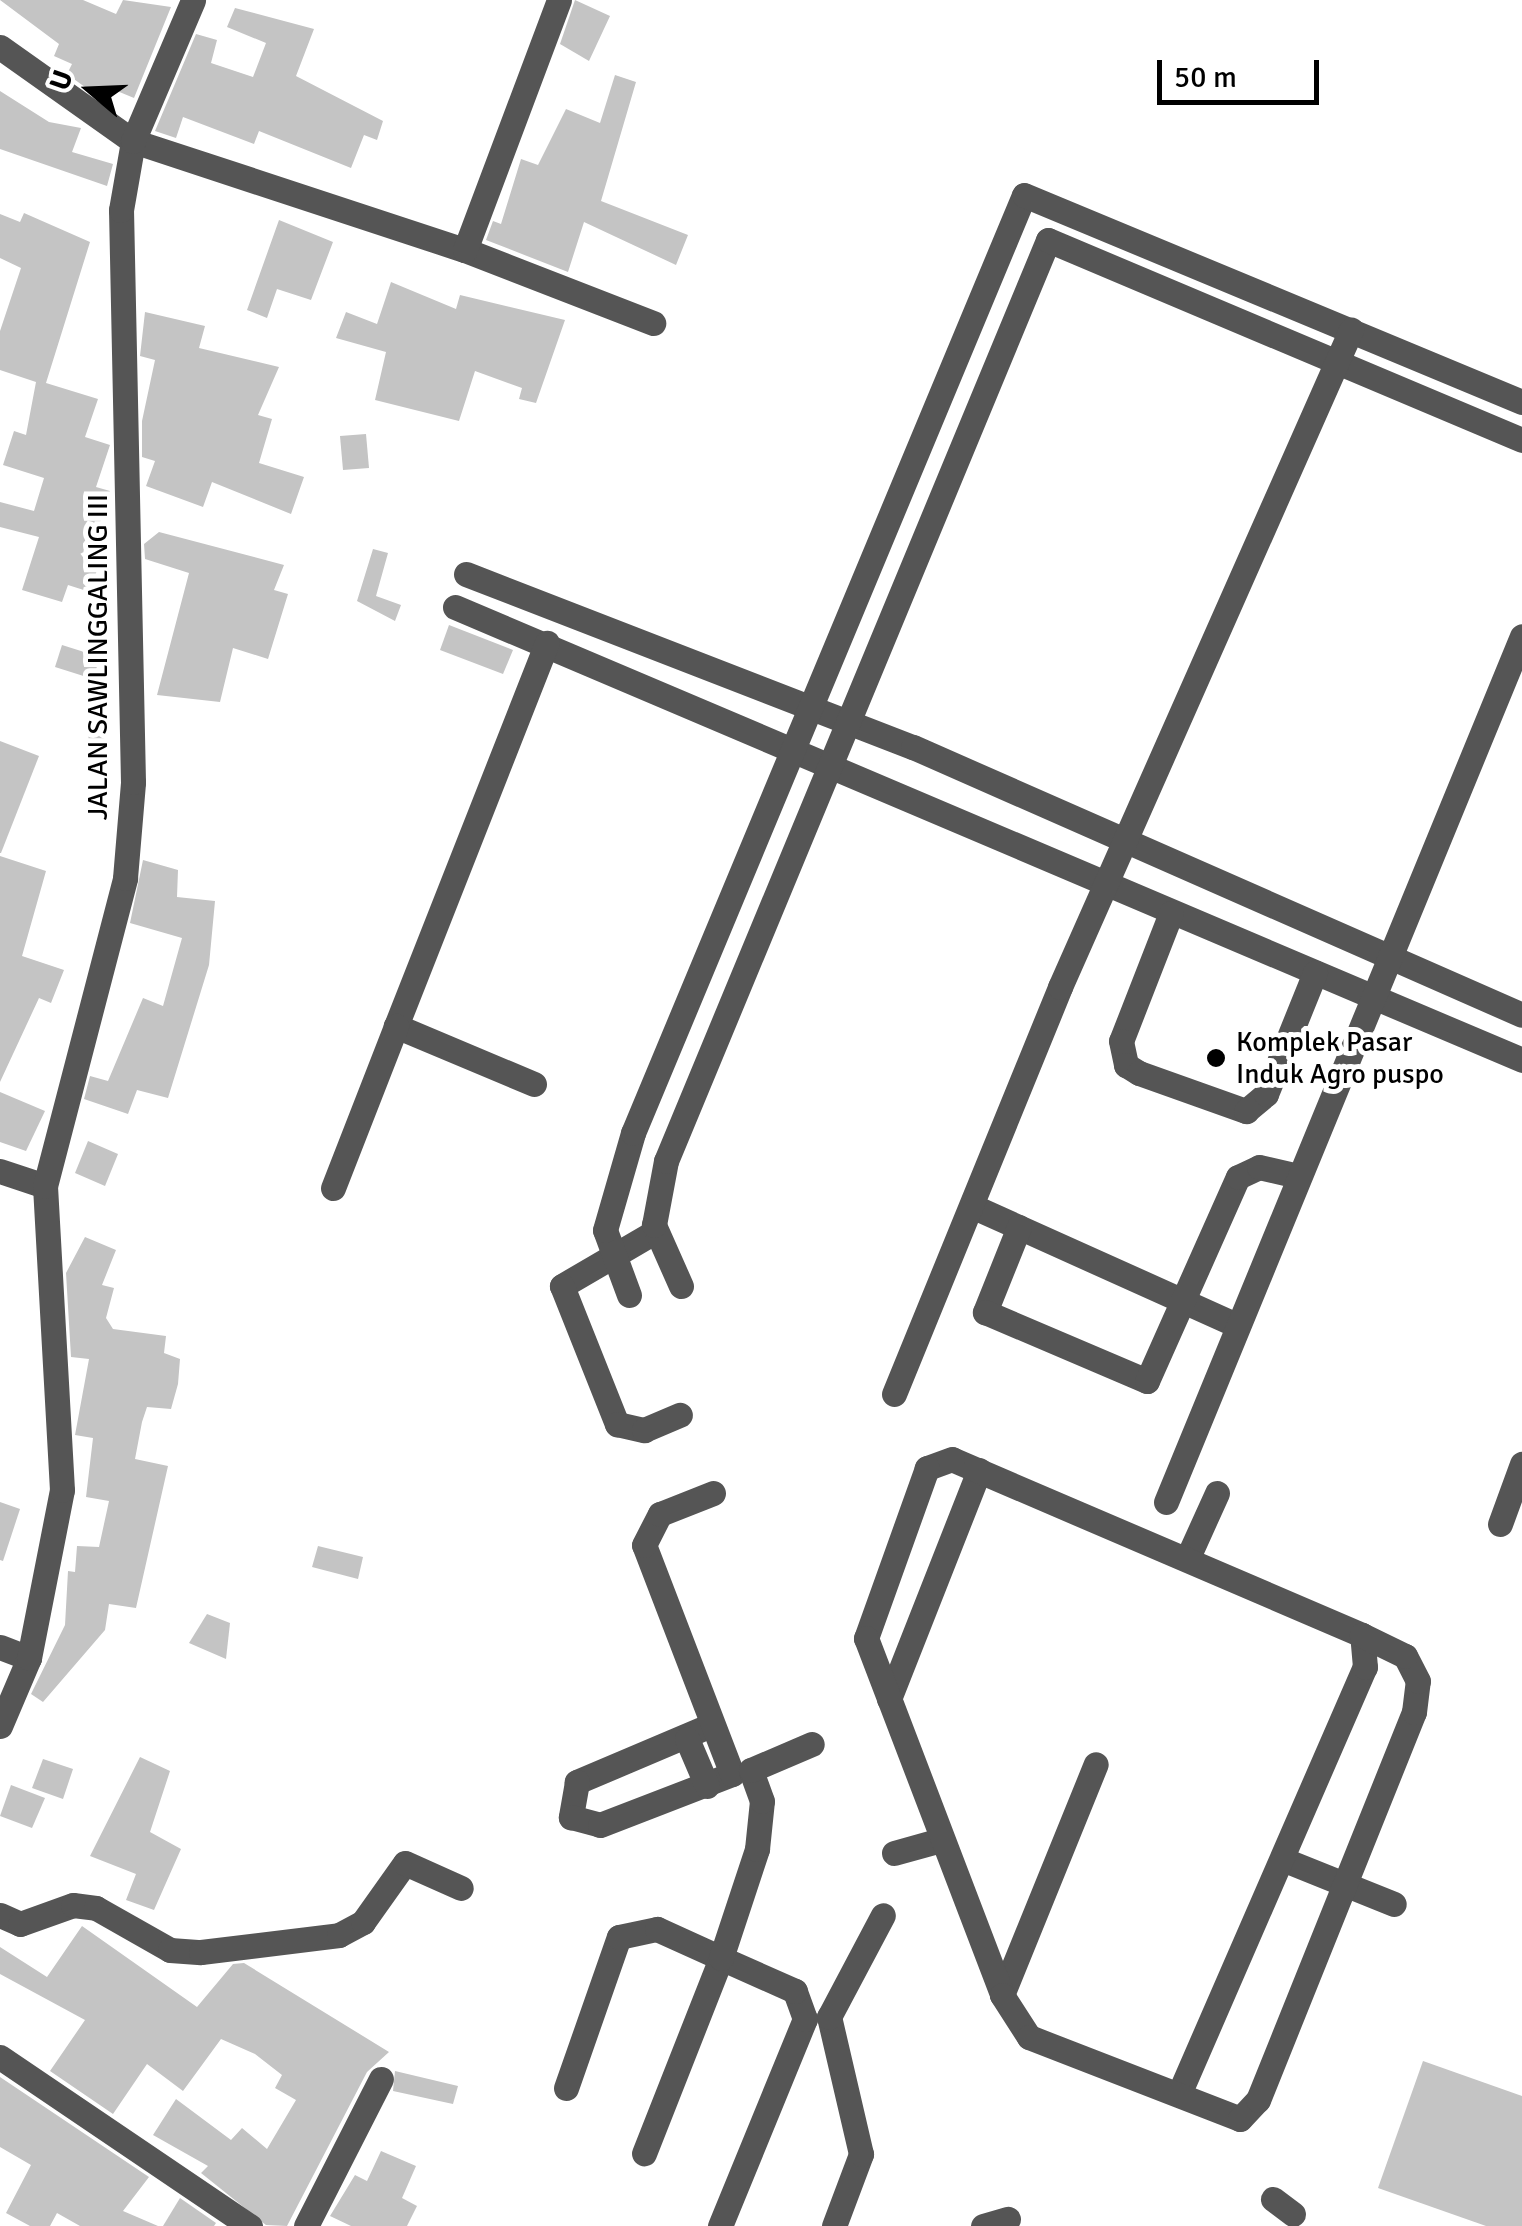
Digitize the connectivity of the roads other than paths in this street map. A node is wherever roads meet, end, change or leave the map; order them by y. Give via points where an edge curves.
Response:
1 (193, 0) edge
2 (559, 0) edge
3 (0, 47) edge
4 (133, 140) junction
5 (465, 250) junction
6 (652, 324) dead end
7 (1351, 330) junction
8 (1336, 362) junction
9 (1522, 402) edge
10 (1522, 440) edge
11 (466, 574) dead end
12 (454, 607) dead end
13 (1522, 636) edge
14 (547, 643) junction
15 (811, 706) junction
16 (850, 722) junction
17 (794, 746) junction
18 (832, 764) junction
19 (1126, 841) junction
20 (1107, 886) junction
21 (1171, 913) junction
22 (1391, 958) junction
23 (1314, 974) junction
24 (1374, 998) junction
25 (1522, 1015) edge
26 (396, 1026) junction
27 (1522, 1060) edge
28 (534, 1084) dead end
29 (0, 1171) edge
30 (1297, 1176) junction
31 (45, 1186) junction
32 (334, 1188) dead end
33 (974, 1206) junction
34 (1019, 1227) junction
35 (656, 1232) junction
36 (612, 1255) junction
37 (681, 1286) dead end
38 (629, 1295) dead end
39 (1188, 1301) junction
40 (1237, 1325) junction
41 (894, 1394) dead end
42 (680, 1415) dead end
43 (1522, 1464) edge
44 (979, 1470) junction
45 (1217, 1493) dead end
46 (713, 1494) dead end
47 (1166, 1502) dead end
48 (1500, 1524) dead end
49 (1189, 1555) junction
50 (1362, 1635) junction
51 (0, 1647) edge
52 (30, 1658) junction
53 (890, 1698) junction
54 (712, 1725) junction
55 (0, 1726) edge
56 (687, 1739) junction
57 (812, 1744) dead end
58 (1096, 1764) dead end
59 (742, 1772) junction
60 (706, 1786) junction
61 (941, 1840) junction
62 (894, 1853) dead end
63 (1287, 1861) junction
64 (1343, 1884) junction
65 (462, 1888) dead end
66 (1394, 1904) dead end
67 (0, 1915) edge
68 (883, 1915) dead end
69 (721, 1958) junction
70 (1002, 1995) junction
71 (0, 2056) edge
72 (381, 2080) dead end
73 (566, 2088) dead end
74 (1179, 2094) junction
75 (644, 2153) dead end
76 (250, 2226) edge
77 (306, 2226) edge
78 (720, 2226) edge
79 (834, 2226) edge

1 - 4 street, JALAN SAWLINGGALING III
2 - 5 street
3 - 4 street
4 - 5 street
4 - 31 street, JALAN SAWLINGGALING III via 118,286 134,782 125,878
5 - 6 street
7 - 8 street
7 - 9 street
7 - 15 street via 1024,195
8 - 10 street
8 - 16 street via 1048,240
8 - 19 street
11 - 15 street
12 - 14 street
13 - 22 street
14 - 17 street
14 - 26 street
15 - 16 street
15 - 17 street
16 - 18 street
16 - 19 street
17 - 18 street
17 - 36 street via 633,1133 605,1230
18 - 20 street
18 - 35 street via 666,1161
19 - 20 street
19 - 22 street
20 - 21 street
20 - 33 street
21 - 23 street
21 - 23 street via 1120,1041 1126,1065 1139,1073 1246,1111 1266,1094
22 - 24 street
22 - 25 street
23 - 24 street
24 - 27 street
24 - 30 street
26 - 28 street
26 - 32 street
29 - 31 street
30 - 39 street via 1259,1167 1238,1177
30 - 40 street
31 - 52 street, JALAN SAWLINGGALING III via 62,1490
33 - 34 street
33 - 41 street
34 - 39 street
34 - 39 street via 986,1305 992,1319 1147,1381
35 - 36 street
35 - 37 street
36 - 38 street
36 - 42 street via 562,1286 617,1424 644,1430
39 - 40 street
40 - 47 street
43 - 48 street
44 - 49 street
44 - 53 street
44 - 53 street via 952,1460 927,1468 881,1584 866,1638
45 - 49 street
46 - 54 street via 660,1514 643,1532
49 - 50 street
50 - 63 street via 1365,1667
50 - 64 street via 1406,1656 1418,1681
51 - 52 street
52 - 55 street, JALAN SAWLINGGALING III
53 - 61 street
54 - 56 street
54 - 59 street
56 - 60 street
56 - 60 street via 577,1782 571,1816 600,1825
57 - 59 street
58 - 70 street
59 - 60 street
59 - 69 street via 762,1801 757,1849
61 - 62 street
61 - 70 street
63 - 64 street
63 - 74 street
64 - 66 street
64 - 74 street via 1251,2110 1240,2118
65 - 67 street via 405,1863 363,1922 339,1935 200,1952 170,1950 96,1908 74,1906 20,1924
68 - 79 street via 829,2016 861,2154
69 - 73 street via 657,1929 619,1936
69 - 75 street
69 - 78 street via 795,1991 805,2019
70 - 74 street via 1029,2037
71 - 76 street
72 - 77 street

